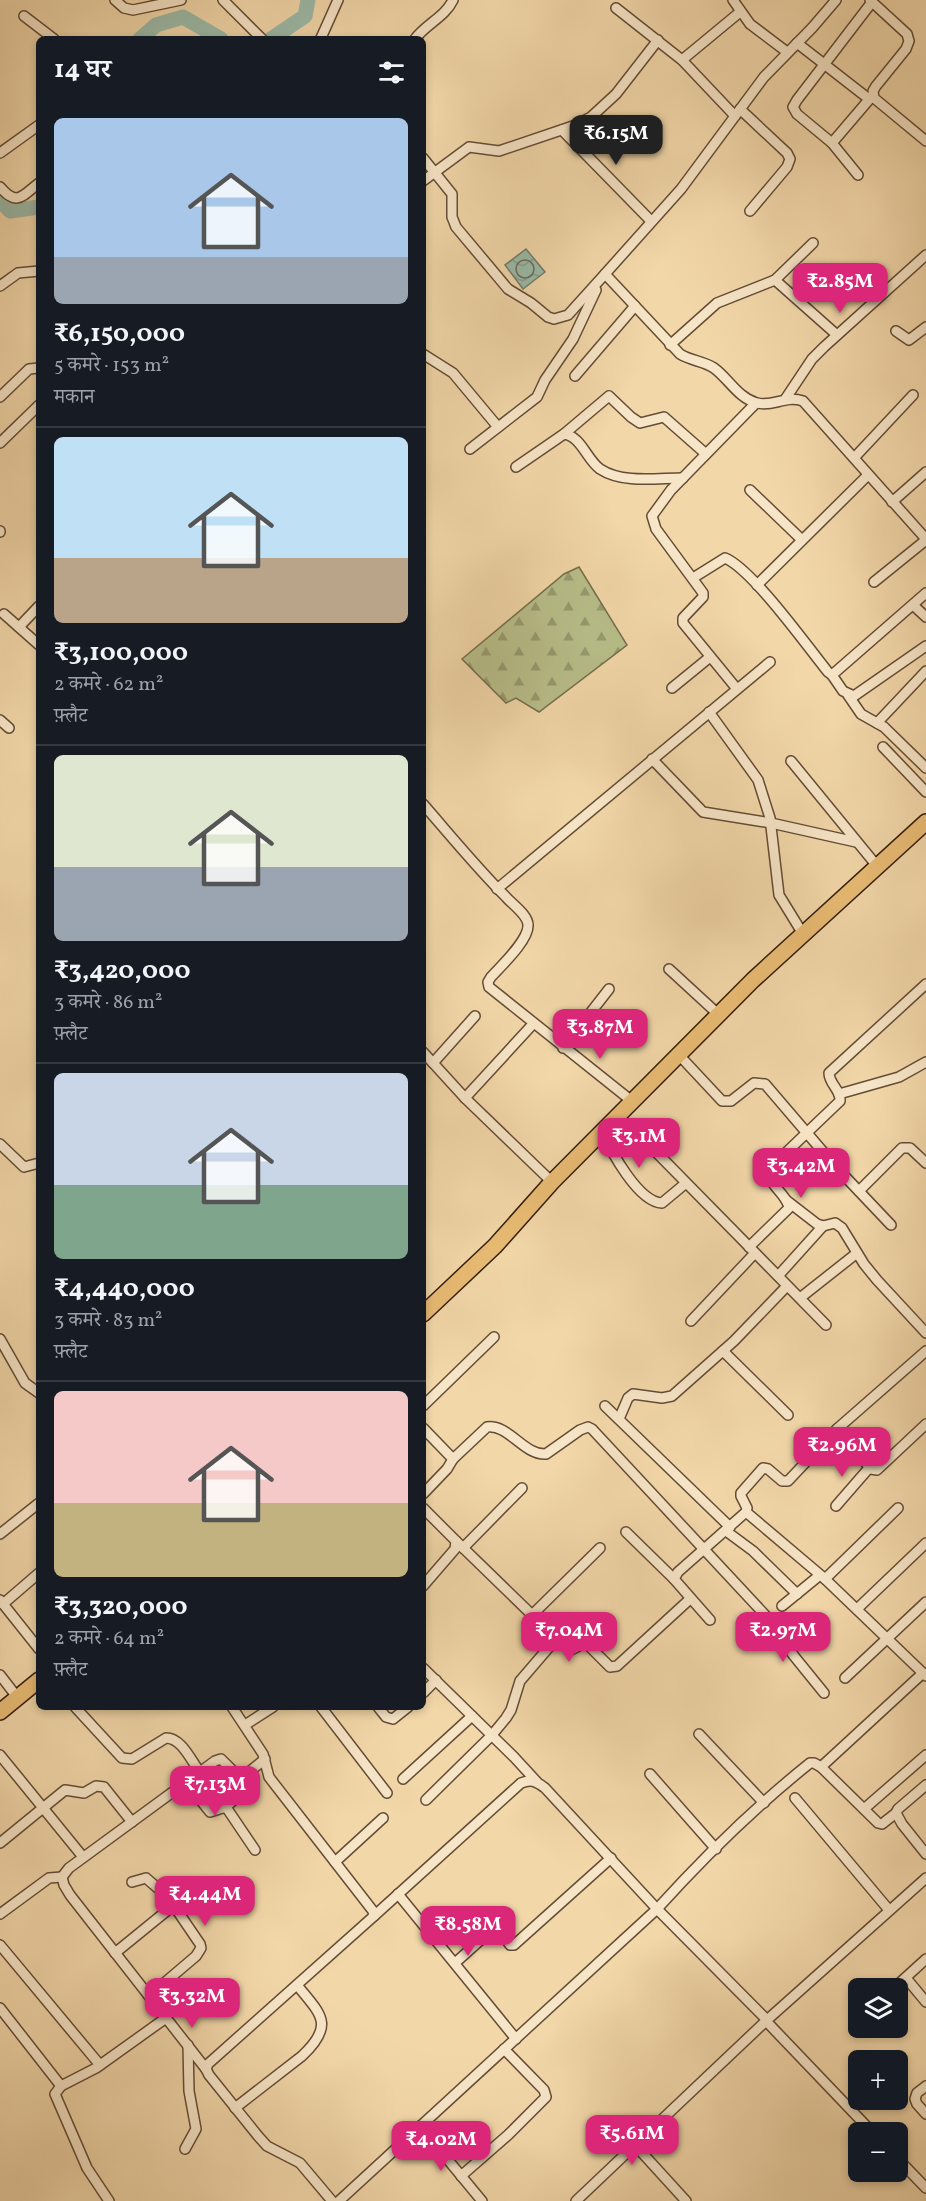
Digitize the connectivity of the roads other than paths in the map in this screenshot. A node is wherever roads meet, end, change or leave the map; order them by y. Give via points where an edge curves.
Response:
1 (115, 0) edge
2 (181, 0) edge
3 (223, 0) edge
4 (338, 0) edge
5 (453, 0) edge
6 (733, 0) edge
7 (836, 0) edge
8 (871, 1) edge
9 (616, 8) dead end
10 (740, 12) junction
11 (24, 16) dead end
12 (50, 36) edge
13 (259, 36) edge
14 (323, 36) edge
15 (418, 36) edge
16 (658, 40) junction
17 (797, 43) junction
18 (787, 52) junction
19 (682, 60) junction
20 (825, 64) junction
21 (871, 97) junction
22 (738, 112) junction
23 (36, 128) edge
24 (562, 130) junction
25 (926, 141) edge
26 (832, 143) junction
27 (0, 153) edge
28 (426, 162) edge
29 (435, 172) junction
30 (858, 175) dead end
31 (426, 179) edge
32 (36, 185) edge
33 (0, 187) edge
34 (750, 212) dead end
35 (651, 221) junction
36 (813, 243) dead end
37 (926, 255) edge
38 (36, 271) edge
39 (605, 274) junction
40 (775, 280) junction
41 (596, 285) junction
42 (0, 286) edge
43 (635, 306) junction
44 (926, 327) edge
45 (896, 331) dead end
46 (837, 335) junction
47 (670, 345) junction
48 (426, 356) edge
49 (36, 368) edge
50 (575, 376) dead end
51 (913, 395) dead end
52 (0, 397) edge
53 (786, 398) junction
54 (756, 403) junction
55 (36, 408) edge
56 (498, 427) junction
57 (564, 434) junction
58 (0, 443) edge
59 (470, 449) dead end
60 (706, 454) junction
61 (854, 458) junction
62 (516, 467) dead end
63 (926, 472) edge
64 (868, 475) junction
65 (683, 478) junction
66 (750, 490) dead end
67 (892, 502) junction
68 (926, 539) edge
69 (802, 540) junction
70 (693, 578) junction
71 (874, 582) dead end
72 (757, 585) junction
73 (926, 593) edge
74 (913, 605) junction
75 (36, 609) edge
76 (4, 614) dead end
77 (926, 617) edge
78 (20, 627) junction
79 (36, 642) edge
80 (926, 646) edge
81 (710, 657) junction
82 (770, 662) dead end
83 (926, 670) edge
84 (832, 675) junction
85 (672, 688) dead end
86 (737, 689) junction
87 (848, 695) junction
88 (709, 712) junction
89 (0, 720) edge
90 (877, 723) junction
91 (9, 728) dead end
92 (883, 747) dead end
93 (652, 759) junction
94 (792, 761) dead end
95 (926, 768) edge
96 (926, 792) edge
97 (426, 807) edge
98 (926, 822) edge
99 (771, 823) junction
100 (856, 842) junction
101 (877, 866) junction
102 (497, 889) junction
103 (803, 934) junction
104 (669, 969) dead end
105 (926, 984) edge
106 (609, 989) dead end
107 (719, 1015) junction
108 (475, 1016) dead end
109 (533, 1024) junction
110 (563, 1048) junction
111 (426, 1055) edge
112 (679, 1055) junction
113 (926, 1062) edge
114 (433, 1063) junction
115 (839, 1094) junction
116 (465, 1098) junction
117 (633, 1102) junction
118 (617, 1116) junction
119 (602, 1131) junction
120 (807, 1132) junction
121 (0, 1144) edge
122 (926, 1163) edge
123 (36, 1164) edge
124 (552, 1182) junction
125 (686, 1183) junction
126 (859, 1191) junction
127 (786, 1200) junction
128 (891, 1225) dead end
129 (823, 1226) junction
130 (752, 1250) junction
131 (857, 1253) junction
132 (778, 1276) junction
133 (787, 1286) junction
134 (800, 1298) junction
135 (426, 1311) edge
136 (691, 1321) dead end
137 (826, 1325) dead end
138 (926, 1333) edge
139 (494, 1337) dead end
140 (0, 1339) edge
141 (723, 1350) junction
142 (926, 1351) edge
143 (36, 1391) edge
144 (426, 1403) edge
145 (605, 1406) dead end
146 (788, 1415) dead end
147 (619, 1419) junction
148 (926, 1424) edge
149 (837, 1429) junction
150 (426, 1431) edge
151 (453, 1459) junction
152 (869, 1468) junction
153 (522, 1488) dead end
154 (426, 1491) edge
155 (36, 1505) edge
156 (836, 1506) dead end
157 (898, 1508) dead end
158 (426, 1511) edge
159 (746, 1512) junction
160 (728, 1529) junction
161 (626, 1532) dead end
162 (0, 1534) edge
163 (926, 1543) edge
164 (459, 1545) junction
165 (600, 1548) dead end
166 (706, 1549) junction
167 (36, 1575) edge
168 (822, 1577) junction
169 (674, 1579) junction
170 (426, 1583) edge
171 (797, 1594) junction
172 (690, 1599) junction
173 (2, 1602) edge
174 (926, 1602) edge
175 (782, 1606) dead end
176 (857, 1609) junction
177 (532, 1615) junction
178 (710, 1620) dead end
179 (887, 1637) junction
180 (556, 1639) junction
181 (36, 1645) edge
182 (426, 1671) edge
183 (925, 1674) edge
184 (0, 1676) edge
185 (845, 1678) dead end
186 (436, 1680) junction
187 (36, 1682) edge
188 (426, 1690) edge
189 (824, 1693) dead end
190 (17, 1697) junction
191 (78, 1710) edge
192 (234, 1710) edge
193 (268, 1710) edge
194 (323, 1710) edge
195 (380, 1710) edge
196 (404, 1710) edge
197 (0, 1712) edge
198 (472, 1716) junction
199 (245, 1725) junction
200 (699, 1734) dead end
201 (492, 1735) junction
202 (0, 1755) edge
203 (926, 1755) edge
204 (265, 1759) junction
205 (821, 1767) junction
206 (200, 1772) junction
207 (650, 1774) dead end
208 (243, 1777) junction
209 (403, 1779) dead end
210 (186, 1782) junction
211 (537, 1782) junction
212 (926, 1785) edge
213 (387, 1793) dead end
214 (795, 1798) dead end
215 (426, 1800) dead end
216 (764, 1803) junction
217 (43, 1807) junction
218 (226, 1807) junction
219 (864, 1809) junction
220 (896, 1813) junction
221 (383, 1818) dead end
222 (132, 1822) junction
223 (0, 1843) edge
224 (716, 1849) junction
225 (255, 1850) dead end
226 (926, 1854) edge
227 (83, 1857) junction
228 (611, 1858) junction
229 (334, 1862) junction
230 (62, 1877) junction
231 (926, 1878) edge
232 (132, 1882) dead end
233 (398, 1894) junction
234 (174, 1905) junction
235 (657, 1909) junction
236 (890, 1910) junction
237 (0, 1914) edge
238 (374, 1916) junction
239 (0, 1945) edge
240 (115, 1953) junction
241 (926, 1959) edge
242 (455, 1963) junction
243 (906, 1978) edge
244 (908, 1980) edge
245 (297, 1985) junction
246 (149, 1996) junction
247 (926, 2002) edge
248 (0, 2008) edge
249 (166, 2018) junction
250 (766, 2021) junction
251 (516, 2039) junction
252 (188, 2045) junction
253 (504, 2049) junction
254 (100, 2065) junction
255 (206, 2069) junction
256 (61, 2086) junction
257 (926, 2086) edge
258 (235, 2108) junction
259 (926, 2114) edge
260 (862, 2122) edge
261 (420, 2126) junction
262 (635, 2145) junction
263 (184, 2149) dead end
264 (908, 2169) edge
265 (461, 2176) junction
266 (926, 2188) edge
267 (109, 2201) edge
268 (332, 2201) edge
269 (339, 2201) edge
270 (482, 2201) edge
271 (576, 2201) edge
272 (686, 2201) edge

1 - 2 street via 133,10
3 - 13 street
4 - 14 street
5 - 15 street
6 - 10 street
7 - 17 street
8 - 20 street
8 - 21 street via 907,34 909,41
9 - 16 street
10 - 18 street
10 - 19 street
11 - 12 street
16 - 19 street
16 - 24 street via 600,109
17 - 18 street
17 - 20 street
18 - 22 street
19 - 22 street
20 - 21 street
20 - 26 street via 794,108
21 - 25 street
21 - 26 street
22 - 34 street via 790,159
22 - 35 street via 681,189
23 - 27 street
24 - 29 street via 499,151 469,147
24 - 35 street
26 - 30 street
28 - 29 street
29 - 31 street
29 - 41 street via 452,194 456,227 508,289 554,319 568,315
32 - 33 street via 14,199
35 - 39 street
36 - 40 street
37 - 46 street
38 - 42 street via 18,273
39 - 41 street
39 - 43 street
40 - 46 street
40 - 47 street via 717,303
41 - 56 street via 573,339 537,397
43 - 47 street
43 - 50 street
44 - 45 street via 909,340
46 - 53 street via 812,359
47 - 54 street via 687,359 712,366
48 - 56 street via 453,372
49 - 52 street via 29,369
51 - 61 street
53 - 54 street
53 - 61 street via 802,401
54 - 60 street
55 - 58 street
56 - 59 street
57 - 60 street via 609,396 640,423 664,417
57 - 62 street
57 - 65 street via 571,436 600,469 616,476
60 - 65 street
61 - 64 street
63 - 67 street
64 - 67 street
64 - 69 street
65 - 70 street via 652,516 656,529
66 - 69 street
67 - 68 street
68 - 71 street
69 - 72 street
70 - 72 street via 725,558 735,562
70 - 81 street via 703,597 682,622
72 - 84 street
73 - 74 street
74 - 77 street
74 - 84 street
75 - 78 street
76 - 78 street
78 - 79 street
80 - 87 street via 859,693
81 - 85 street
81 - 86 street
82 - 86 street
83 - 90 street
84 - 87 street
86 - 88 street
87 - 90 street via 861,714
88 - 93 street
88 - 99 street via 758,780
89 - 91 street
90 - 95 street
92 - 96 street
93 - 99 street via 703,812
93 - 102 street
94 - 100 street
97 - 102 street
98 - 101 main road
99 - 100 street
99 - 103 street via 779,895
100 - 101 street
101 - 103 main road
102 - 109 street via 524,916 528,932 491,977 489,987
103 - 107 main road
104 - 107 street
105 - 115 street via 831,1070 828,1077
106 - 110 street
107 - 112 main road
108 - 114 street
109 - 110 street
109 - 116 street
110 - 117 street
111 - 114 street
112 - 117 main road
112 - 120 street via 722,1101 731,1101 754,1083 765,1084
113 - 115 street via 899,1077
114 - 116 street
115 - 120 street via 837,1105
116 - 124 street
117 - 118 main road
118 - 119 main road
118 - 125 street
119 - 124 main road
119 - 125 street via 626,1173 654,1201 662,1203
120 - 126 street
120 - 127 street via 768,1172
121 - 123 street via 24,1167
122 - 126 street via 910,1148 902,1148
124 - 135 main road via 495,1246
125 - 130 street
126 - 128 street
127 - 129 street
127 - 130 street via 786,1213
129 - 131 street via 838,1225
129 - 132 street
130 - 132 street
130 - 136 street
131 - 134 street
131 - 138 street
132 - 133 street
133 - 134 street
133 - 141 street
134 - 137 street
139 - 144 street
140 - 143 street via 25,1383
141 - 146 street
141 - 147 street via 668,1398 633,1394
142 - 149 street
145 - 147 street
147 - 160 street
148 - 152 street via 877,1470
149 - 152 street
149 - 159 street via 788,1481 763,1468 741,1493
150 - 151 street
151 - 154 street
151 - 166 street via 487,1427 497,1428 542,1454 588,1427
152 - 156 street
153 - 164 street
155 - 162 street
157 - 168 street
158 - 164 street
159 - 160 street
159 - 168 street
160 - 166 street
160 - 171 street
161 - 169 street
163 - 176 street
164 - 170 street
164 - 177 street
165 - 177 street
166 - 169 street
166 - 189 street via 766,1616
167 - 173 street
168 - 171 street
168 - 176 street
169 - 172 street
171 - 175 street
172 - 178 street
172 - 180 street via 613,1667 587,1644 571,1650
173 - 181 street
174 - 179 street
176 - 179 street
177 - 180 street
179 - 183 street
179 - 185 street
180 - 201 street via 520,1681 511,1710
182 - 186 street
183 - 205 street
184 - 190 street
186 - 188 street
186 - 198 street
187 - 190 main road
190 - 197 main road
191 - 206 street via 122,1758 132,1759 170,1737
192 - 199 street
193 - 199 street
194 - 213 street
195 - 196 street via 393,1719
198 - 201 street
198 - 209 street
199 - 204 street
200 - 216 street
201 - 211 street
201 - 215 street
202 - 217 street
203 - 219 street
204 - 208 street
204 - 229 street via 269,1778
205 - 216 street via 810,1763
205 - 219 street
206 - 208 street via 221,1760
206 - 210 street
207 - 224 street
208 - 218 street via 237,1797
210 - 218 street via 210,1812
210 - 222 street
211 - 228 street
211 - 233 street via 521,1783
212 - 220 street
214 - 236 street
216 - 224 street
217 - 222 street via 61,1791 84,1793 100,1785
217 - 223 street
217 - 227 street
218 - 225 street
219 - 220 street via 880,1824
220 - 226 street
221 - 229 street
222 - 227 street
224 - 235 street
227 - 230 street
228 - 235 street
228 - 242 street via 514,1945 495,1927
229 - 238 street
230 - 237 street via 49,1878
230 - 240 street via 70,1895
231 - 236 street
232 - 234 street via 149,1880
233 - 238 street
233 - 242 street
234 - 240 street
234 - 246 street via 201,1948
235 - 250 street
235 - 251 street
236 - 250 street
238 - 245 street
239 - 254 street
240 - 246 street
241 - 243 street
242 - 251 street
244 - 247 street
245 - 255 street
245 - 258 street via 322,2020 320,2031 310,2049
246 - 249 street
248 - 256 street
249 - 252 street
249 - 254 street
250 - 260 street
250 - 262 street
251 - 253 street
252 - 255 street
252 - 263 street via 189,2091 196,2129
253 - 261 street
253 - 265 street via 544,2090 546,2097
254 - 256 street
255 - 258 street
256 - 267 street via 55,2098 87,2168
257 - 259 street via 915,2099
258 - 268 street via 267,2146 300,2163
261 - 265 street
261 - 269 street
262 - 271 street
262 - 272 street
264 - 266 street
265 - 270 street

